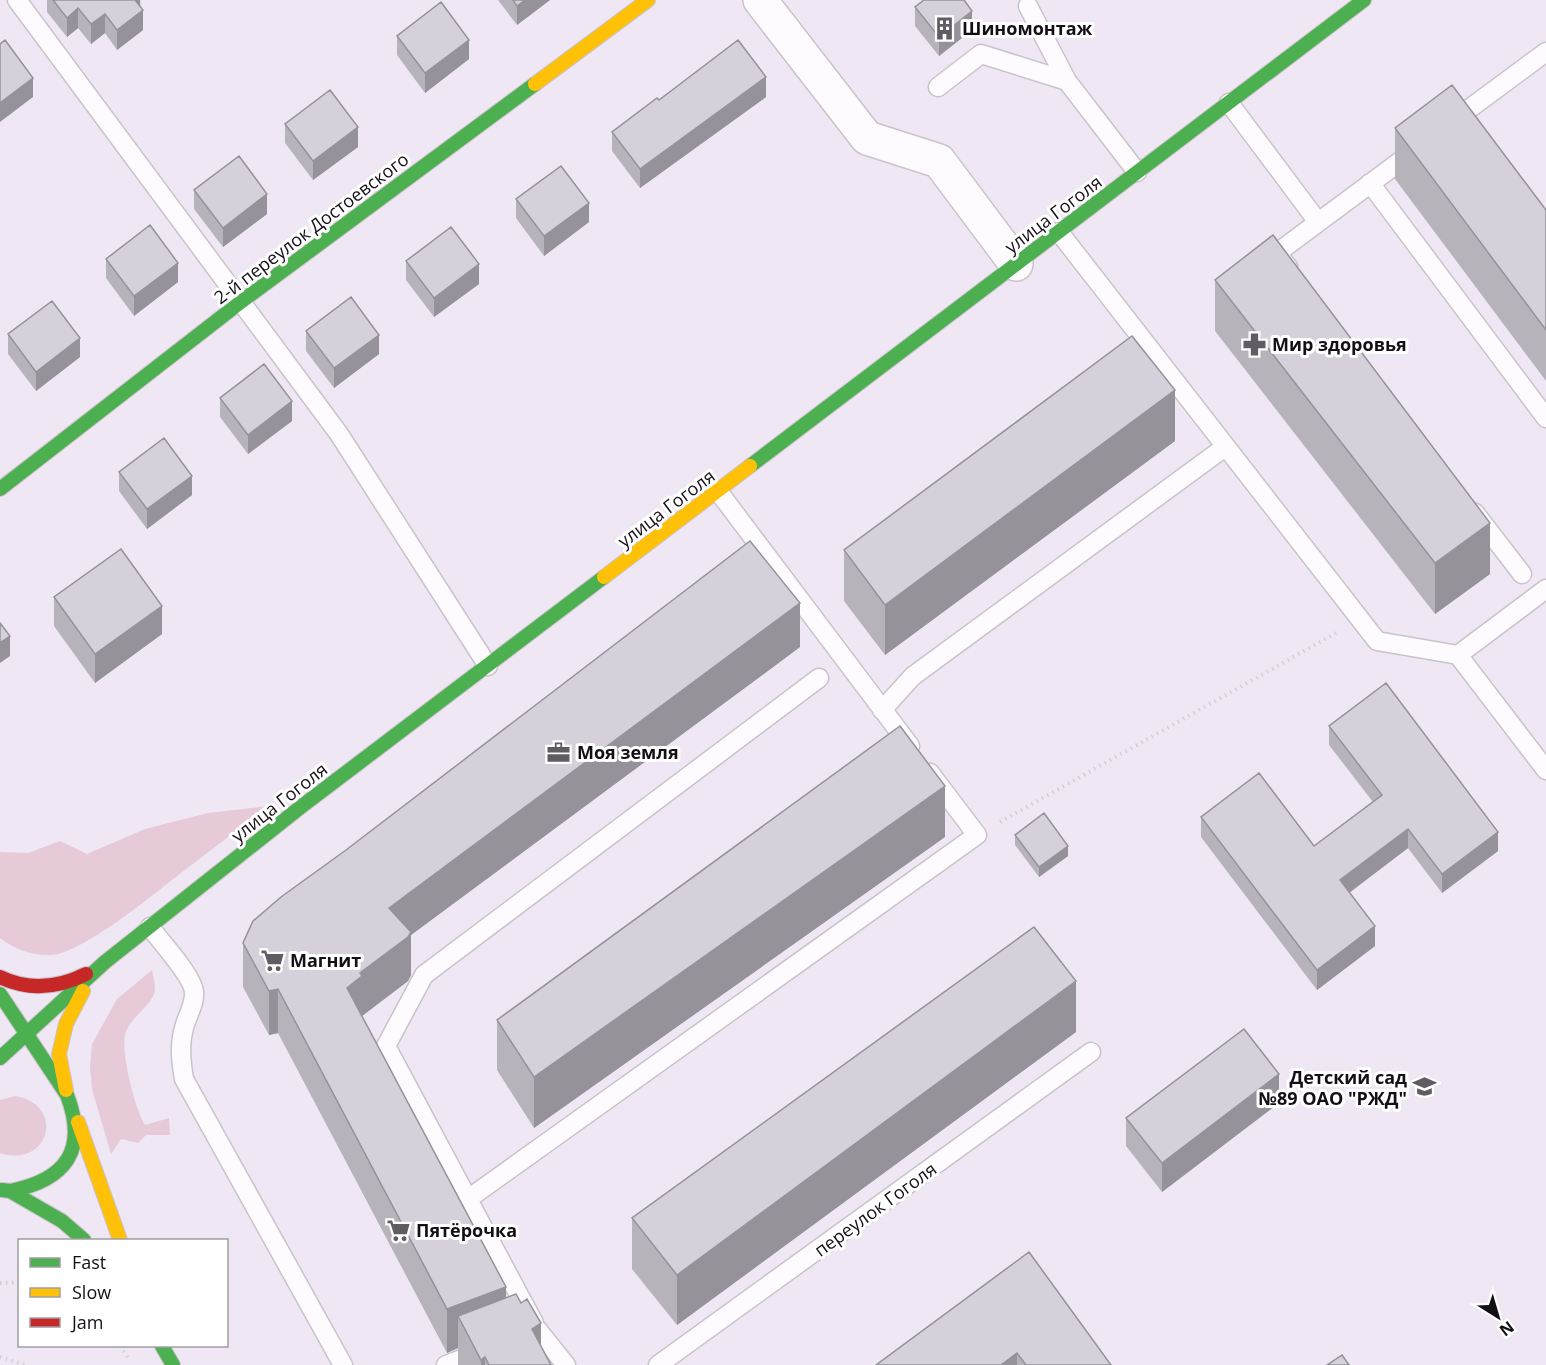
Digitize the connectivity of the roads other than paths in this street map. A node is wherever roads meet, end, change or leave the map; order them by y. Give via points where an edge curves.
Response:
1 (17, 0) edge
2 (648, 0) edge
3 (760, 0) edge
4 (1364, 0) edge
5 (1028, 6) dead end
6 (1546, 52) edge
7 (1067, 81) junction
8 (938, 87) dead end
9 (1229, 103) junction
10 (1137, 172) junction
11 (1370, 183) junction
12 (1318, 222) junction
13 (1059, 232) junction
14 (1016, 264) junction
15 (1299, 281) edge
16 (242, 301) junction
17 (1546, 418) edge
18 (1226, 447) junction
19 (0, 489) edge
20 (718, 491) junction
21 (1464, 498) edge
22 (1522, 574) dead end
23 (1546, 589) edge
24 (1458, 656) junction
25 (488, 666) junction
26 (819, 678) dead end
27 (882, 710) junction
28 (1546, 770) edge
29 (150, 927) junction
30 (105, 962) junction
31 (0, 977) edge
32 (0, 994) edge
33 (26, 1035) junction
34 (1091, 1052) dead end
35 (3, 1065) edge
36 (35, 1069) dead end
37 (58, 1082) junction
38 (67, 1095) junction
39 (75, 1112) junction
40 (5, 1190) edge
41 (468, 1199) junction
42 (83, 1239) edge
43 (120, 1239) edge
44 (538, 1330) junction
45 (163, 1347) edge
46 (173, 1365) edge
47 (343, 1365) edge
48 (446, 1365) edge
49 (566, 1365) edge
50 (658, 1365) edge

1 - 16 lane
2 - 16 street, 2-й переулок Достоевского
3 - 14 street via 867,138 939,161
4 - 9 street, улица Гоголя
5 - 7 lane
6 - 11 lane
7 - 8 lane via 981,54
7 - 10 lane
9 - 10 street, улица Гоголя
9 - 12 lane
10 - 13 street, улица Гоголя
11 - 12 lane
11 - 17 lane
12 - 15 lane via 1277,253
13 - 14 street, улица Гоголя
13 - 18 lane
14 - 20 street, улица Гоголя
16 - 19 street, 2-й переулок Достоевского
16 - 25 lane via 339,434
18 - 24 lane via 1377,642
18 - 27 lane via 913,676
20 - 25 street, улица Гоголя
20 - 27 lane
21 - 22 lane
23 - 24 lane
24 - 28 lane
25 - 29 street, улица Гоголя
26 - 41 lane via 424,975 387,1046
27 - 41 lane via 977,836
29 - 30 street, улица Гоголя
29 - 47 lane via 194,991 180,1055 184,1079
30 - 31 street via 61,984 27,986
30 - 33 street, улица Гоголя
30 - 38 street via 86,986 66,1024 59,1054
32 - 33 street
33 - 35 street, улица Гоголя
33 - 37 street
34 - 50 lane, переулок Гоголя
36 - 37 street
37 - 38 street
38 - 39 street
39 - 40 street via 72,1153 60,1170 47,1182 28,1190
39 - 43 street
40 - 42 street via 62,1221
41 - 44 lane
44 - 48 lane
44 - 49 lane
45 - 46 street

